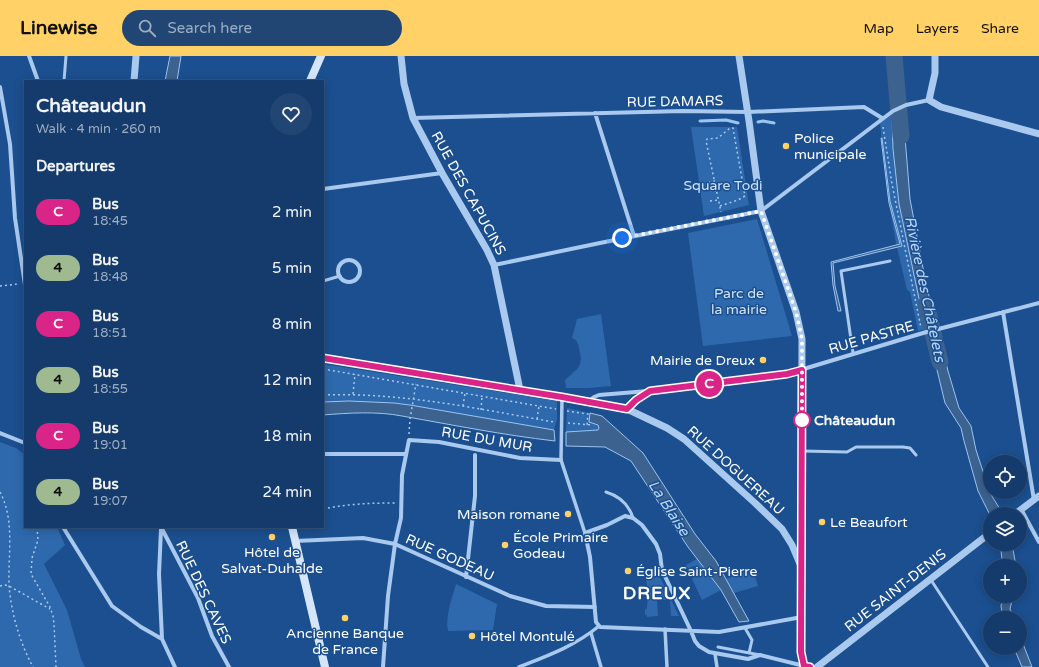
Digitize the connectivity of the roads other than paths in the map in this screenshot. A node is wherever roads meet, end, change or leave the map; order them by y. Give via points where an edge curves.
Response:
1 (29, 56) edge
2 (66, 56) edge
3 (136, 56) edge
4 (321, 56) edge
5 (401, 56) edge
6 (739, 56) edge
7 (935, 56) edge
8 (38, 80) edge
9 (64, 80) edge
10 (134, 80) edge
11 (310, 80) edge
12 (0, 87) edge
13 (929, 100) junction
14 (748, 112) junction
15 (595, 113) junction
16 (413, 118) junction
17 (882, 118) junction
18 (1039, 134) edge
19 (442, 173) junction
20 (324, 189) edge
21 (761, 211) junction
22 (634, 236) junction
23 (890, 261) dead end
24 (494, 265) junction
25 (340, 276) junction
26 (24, 278) edge
27 (324, 281) edge
28 (1039, 302) edge
29 (1003, 312) junction
30 (853, 353) junction
31 (324, 358) edge
32 (802, 370) junction
33 (520, 390) junction
34 (650, 391) junction
35 (562, 397) junction
36 (588, 402) junction
37 (627, 409) junction
38 (0, 433) edge
39 (24, 443) edge
40 (802, 451) junction
41 (324, 454) edge
42 (405, 454) junction
43 (474, 455) dead end
44 (916, 455) dead end
45 (561, 460) junction
46 (606, 492) dead end
47 (1036, 498) edge
48 (1024, 507) edge
49 (633, 518) junction
50 (1027, 525) edge
51 (64, 528) edge
52 (161, 528) edge
53 (292, 528) edge
54 (585, 533) junction
55 (983, 538) edge
56 (295, 541) junction
57 (1039, 542) edge
58 (395, 544) junction
59 (801, 568) junction
60 (466, 577) junction
61 (931, 579) junction
62 (595, 607) junction
63 (802, 617) junction
64 (599, 626) junction
65 (745, 628) junction
66 (665, 629) junction
67 (691, 631) junction
68 (591, 633) junction
69 (162, 638) junction
70 (718, 647) dead end
71 (749, 653) junction
72 (715, 654) junction
73 (760, 655) junction
74 (175, 667) edge
75 (229, 667) edge
76 (325, 667) edge
77 (383, 667) edge
78 (519, 667) edge
79 (601, 667) edge
80 (667, 667) edge
81 (717, 667) edge
82 (806, 667) edge
83 (817, 667) edge
84 (988, 667) edge

1 - 8 street
2 - 9 lane
3 - 10 street
4 - 11 main road
5 - 16 street, RUE DES CAPUCINS via 404,84
6 - 14 street
7 - 13 street via 935,73
12 - 26 street via 10,144 14,218
13 - 17 street via 906,105
13 - 18 street via 941,107
14 - 15 street, RUE DAMARS
14 - 17 street, RUE DAMARS via 864,107
14 - 21 street
15 - 16 street, RUE DAMARS
15 - 22 street
16 - 19 street, RUE DES CAPUCINS
17 - 21 street
19 - 20 street
19 - 24 street, RUE DES CAPUCINS
21 - 22 street
21 - 32 street via 796,312 802,339
22 - 24 street
23 - 30 lane via 841,271
24 - 33 street, RUE DES CAPUCINS
25 - 25 street via 345,281 355,280 360,274 358,264 352,260 345,261 338,269
25 - 27 lane
28 - 29 street, RUE PASTRE
29 - 30 street, RUE PASTRE
29 - 47 street
30 - 32 street, RUE PASTRE
31 - 33 street, RUE DOGUEREAU
32 - 34 street, RUE PASTRE
32 - 40 street
33 - 35 street, RUE DOGUEREAU
34 - 36 street, RUE PASTRE via 599,395
34 - 37 street
35 - 36 street, RUE DOGUEREAU
35 - 45 street
36 - 37 street, RUE DOGUEREAU
37 - 59 street, RUE DOGUEREAU via 684,439 755,503 786,535
38 - 39 street
40 - 44 lane via 847,452 856,447 903,447 910,448
40 - 59 street
41 - 42 street
42 - 45 street, RUE DU MUR via 409,440 439,442 520,458
42 - 58 street via 401,518
43 - 60 street via 475,496
45 - 54 street
46 - 49 lane via 615,495 626,504
47 - 48 street
49 - 54 street via 622,517
49 - 67 street via 656,544 662,570
50 - 57 street
51 - 69 street via 112,606 141,627
52 - 69 street via 159,574
52 - 75 street, RUE DES CAVES via 198,598 212,636
53 - 56 main road
54 - 62 street
55 - 61 street, RUE SAINT-DENIS
56 - 58 street, RUE GODEAU via 363,538
56 - 76 main road
58 - 60 street, RUE GODEAU
58 - 77 street
59 - 63 street, RUE DOGUEREAU
60 - 62 street, RUE GODEAU via 510,596 546,606
61 - 83 street, RUE SAINT-DENIS
61 - 84 lane
62 - 64 street via 596,622
63 - 65 street
63 - 82 street, RUE DOGUEREAU via 801,652
64 - 66 street
64 - 68 street
65 - 67 street via 719,632
65 - 71 lane via 752,640
66 - 67 street
66 - 80 street
67 - 72 street via 699,646
68 - 78 street via 562,650
68 - 79 street
69 - 74 street
70 - 71 lane
71 - 73 lane
72 - 73 street via 748,659
72 - 81 street
73 - 82 street

